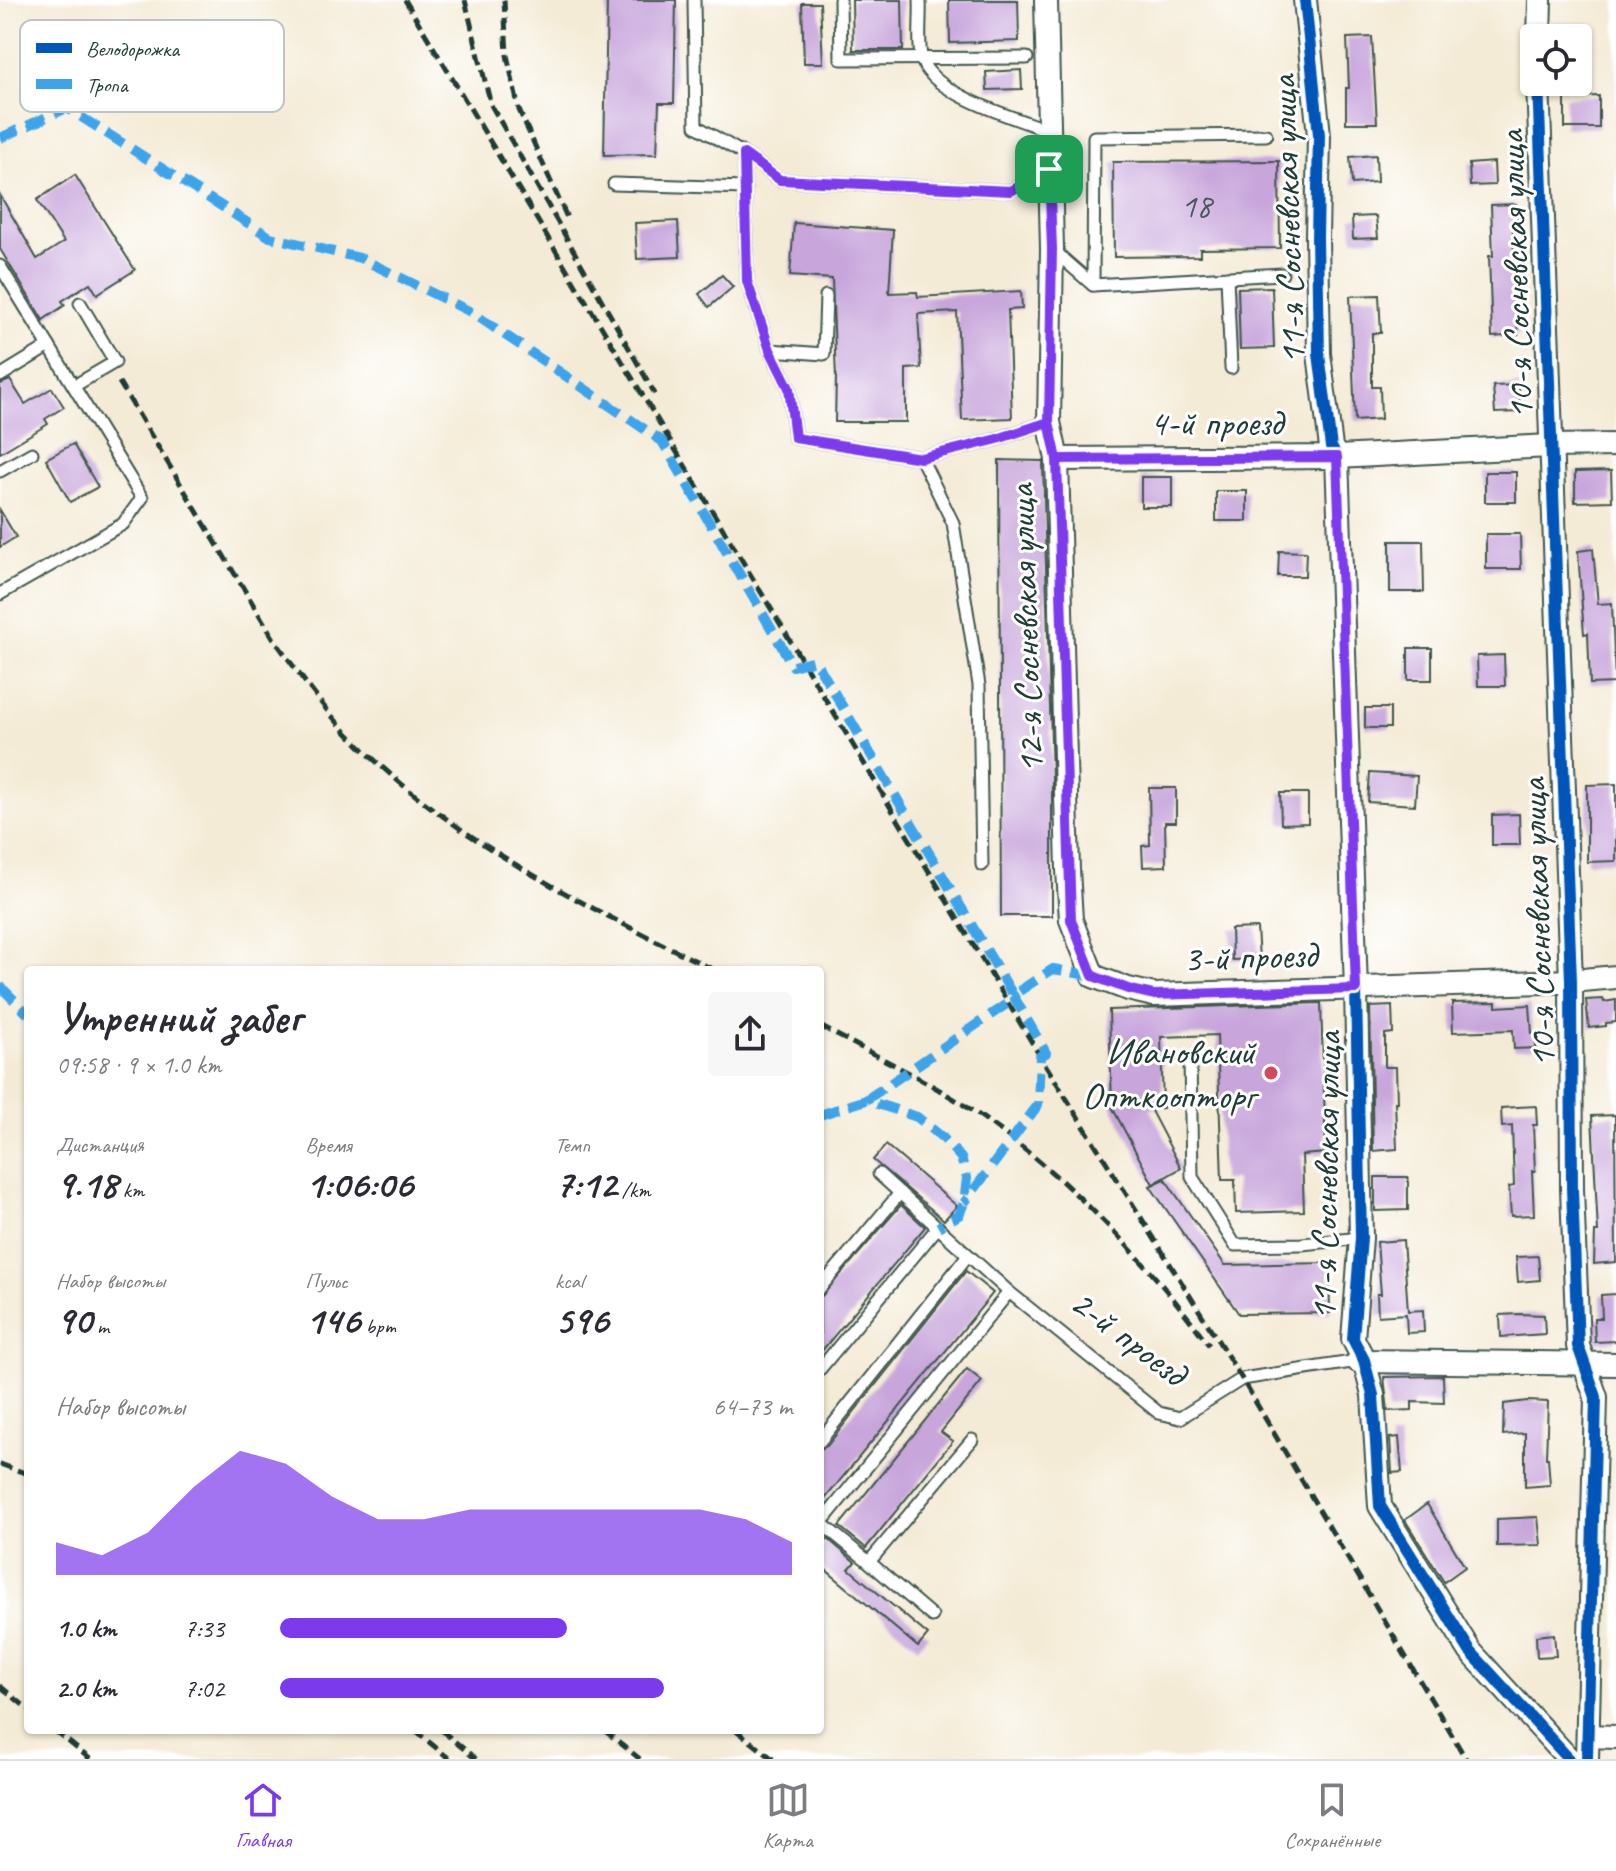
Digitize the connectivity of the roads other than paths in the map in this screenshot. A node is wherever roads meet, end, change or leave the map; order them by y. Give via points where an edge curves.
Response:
1 (694, 0) edge
2 (840, 0) edge
3 (920, 0) edge
4 (1046, 0) edge
5 (1305, 0) edge
6 (1540, 0) edge
7 (1539, 24) edge
8 (1027, 58) dead end
9 (921, 59) junction
10 (1538, 96) edge
11 (1047, 130) junction
12 (1266, 135) dead end
13 (744, 154) junction
14 (1049, 169) junction
15 (614, 184) dead end
16 (745, 188) junction
17 (1052, 249) junction
18 (0, 266) edge
19 (1282, 274) dead end
20 (1227, 277) junction
21 (1093, 285) junction
22 (826, 296) dead end
23 (80, 303) dead end
24 (49, 346) junction
25 (770, 350) junction
26 (1231, 368) dead end
27 (0, 376) edge
28 (74, 386) junction
29 (1049, 422) junction
30 (1616, 445) edge
31 (1551, 446) junction
32 (32, 453) dead end
33 (1337, 457) junction
34 (921, 458) junction
35 (1057, 459) junction
36 (0, 471) edge
37 (0, 594) edge
38 (982, 865) dead end
39 (1616, 977) edge
40 (1571, 981) junction
41 (1128, 989) joint
42 (1356, 989) junction
43 (1190, 1059) dead end
44 (879, 1174) dead end
45 (900, 1193) junction
46 (938, 1227) junction
47 (1361, 1238) junction
48 (968, 1255) junction
49 (824, 1283) edge
50 (1009, 1292) junction
51 (1361, 1360) junction
52 (824, 1364) edge
53 (1585, 1364) junction
54 (1616, 1364) edge
55 (824, 1436) edge
56 (972, 1440) dead end
57 (824, 1518) edge
58 (824, 1524) edge
59 (869, 1562) junction
60 (932, 1616) dead end
61 (1588, 1736) junction
62 (1616, 1737) edge
63 (1569, 1759) edge
64 (1587, 1759) edge

1 - 13 lane via 696,126
2 - 9 lane via 841,59
3 - 9 lane
4 - 11 street, 12-я Сосневская улица
5 - 33 street, 11-я Сосневская улица via 1319,135 1319,354 1331,447
6 - 7 street
8 - 9 lane
9 - 11 lane via 941,84 971,102
10 - 31 street, 10-я Сосневская улица
11 - 14 street, 12-я Сосневская улица
12 - 21 lane via 1094,137
13 - 14 lane via 780,180 841,183 1011,191
13 - 16 lane
14 - 17 street, 12-я Сосневская улица
15 - 16 lane
16 - 25 lane via 747,281
17 - 21 lane
17 - 29 street, 12-я Сосневская улица
18 - 24 lane
19 - 20 lane
20 - 21 lane
20 - 26 lane
22 - 25 lane via 824,354
23 - 28 lane via 115,362
24 - 27 lane
24 - 28 lane
25 - 34 lane via 789,388 795,438
28 - 37 lane via 142,498 123,524
29 - 34 lane
29 - 35 street, 12-я Сосневская улица
30 - 31 street, 4-й проезд
31 - 33 street, 4-й проезд
31 - 40 street, 10-я Сосневская улица
32 - 36 lane
33 - 35 street, 4-й проезд
33 - 42 street, 11-я Сосневская улица
34 - 38 lane via 953,523 979,685
35 - 41 street, 12-я Сосневская улица via 1071,920 1093,976
39 - 40 street, 3-й проезд
40 - 42 street, 3-й проезд
40 - 53 street, 10-я Сосневская улица via 1572,1189 1578,1346
41 - 42 street, 3-й проезд via 1154,995
42 - 47 street, 11-я Сосневская улица
43 - 47 lane via 1192,1177 1235,1245
44 - 45 lane, 2-й проезд
45 - 46 lane, 2-й проезд
45 - 49 lane
46 - 48 lane, 2-й проезд
46 - 52 lane
47 - 51 street, 11-я Сосневская улица via 1353,1339
48 - 50 lane, 2-й проезд
48 - 55 lane
50 - 51 lane, 2-й проезд via 1159,1413 1180,1418 1242,1379
50 - 57 lane
51 - 53 street, 2-й проезд
51 - 63 street, 11-я Сосневская улица via 1373,1395 1380,1506 1470,1651
53 - 54 street, 2-й проезд
53 - 61 street, 10-я Сосневская улица via 1596,1397
56 - 59 lane
58 - 59 lane
59 - 60 lane
61 - 62 street
61 - 64 street, 10-я Сосневская улица

